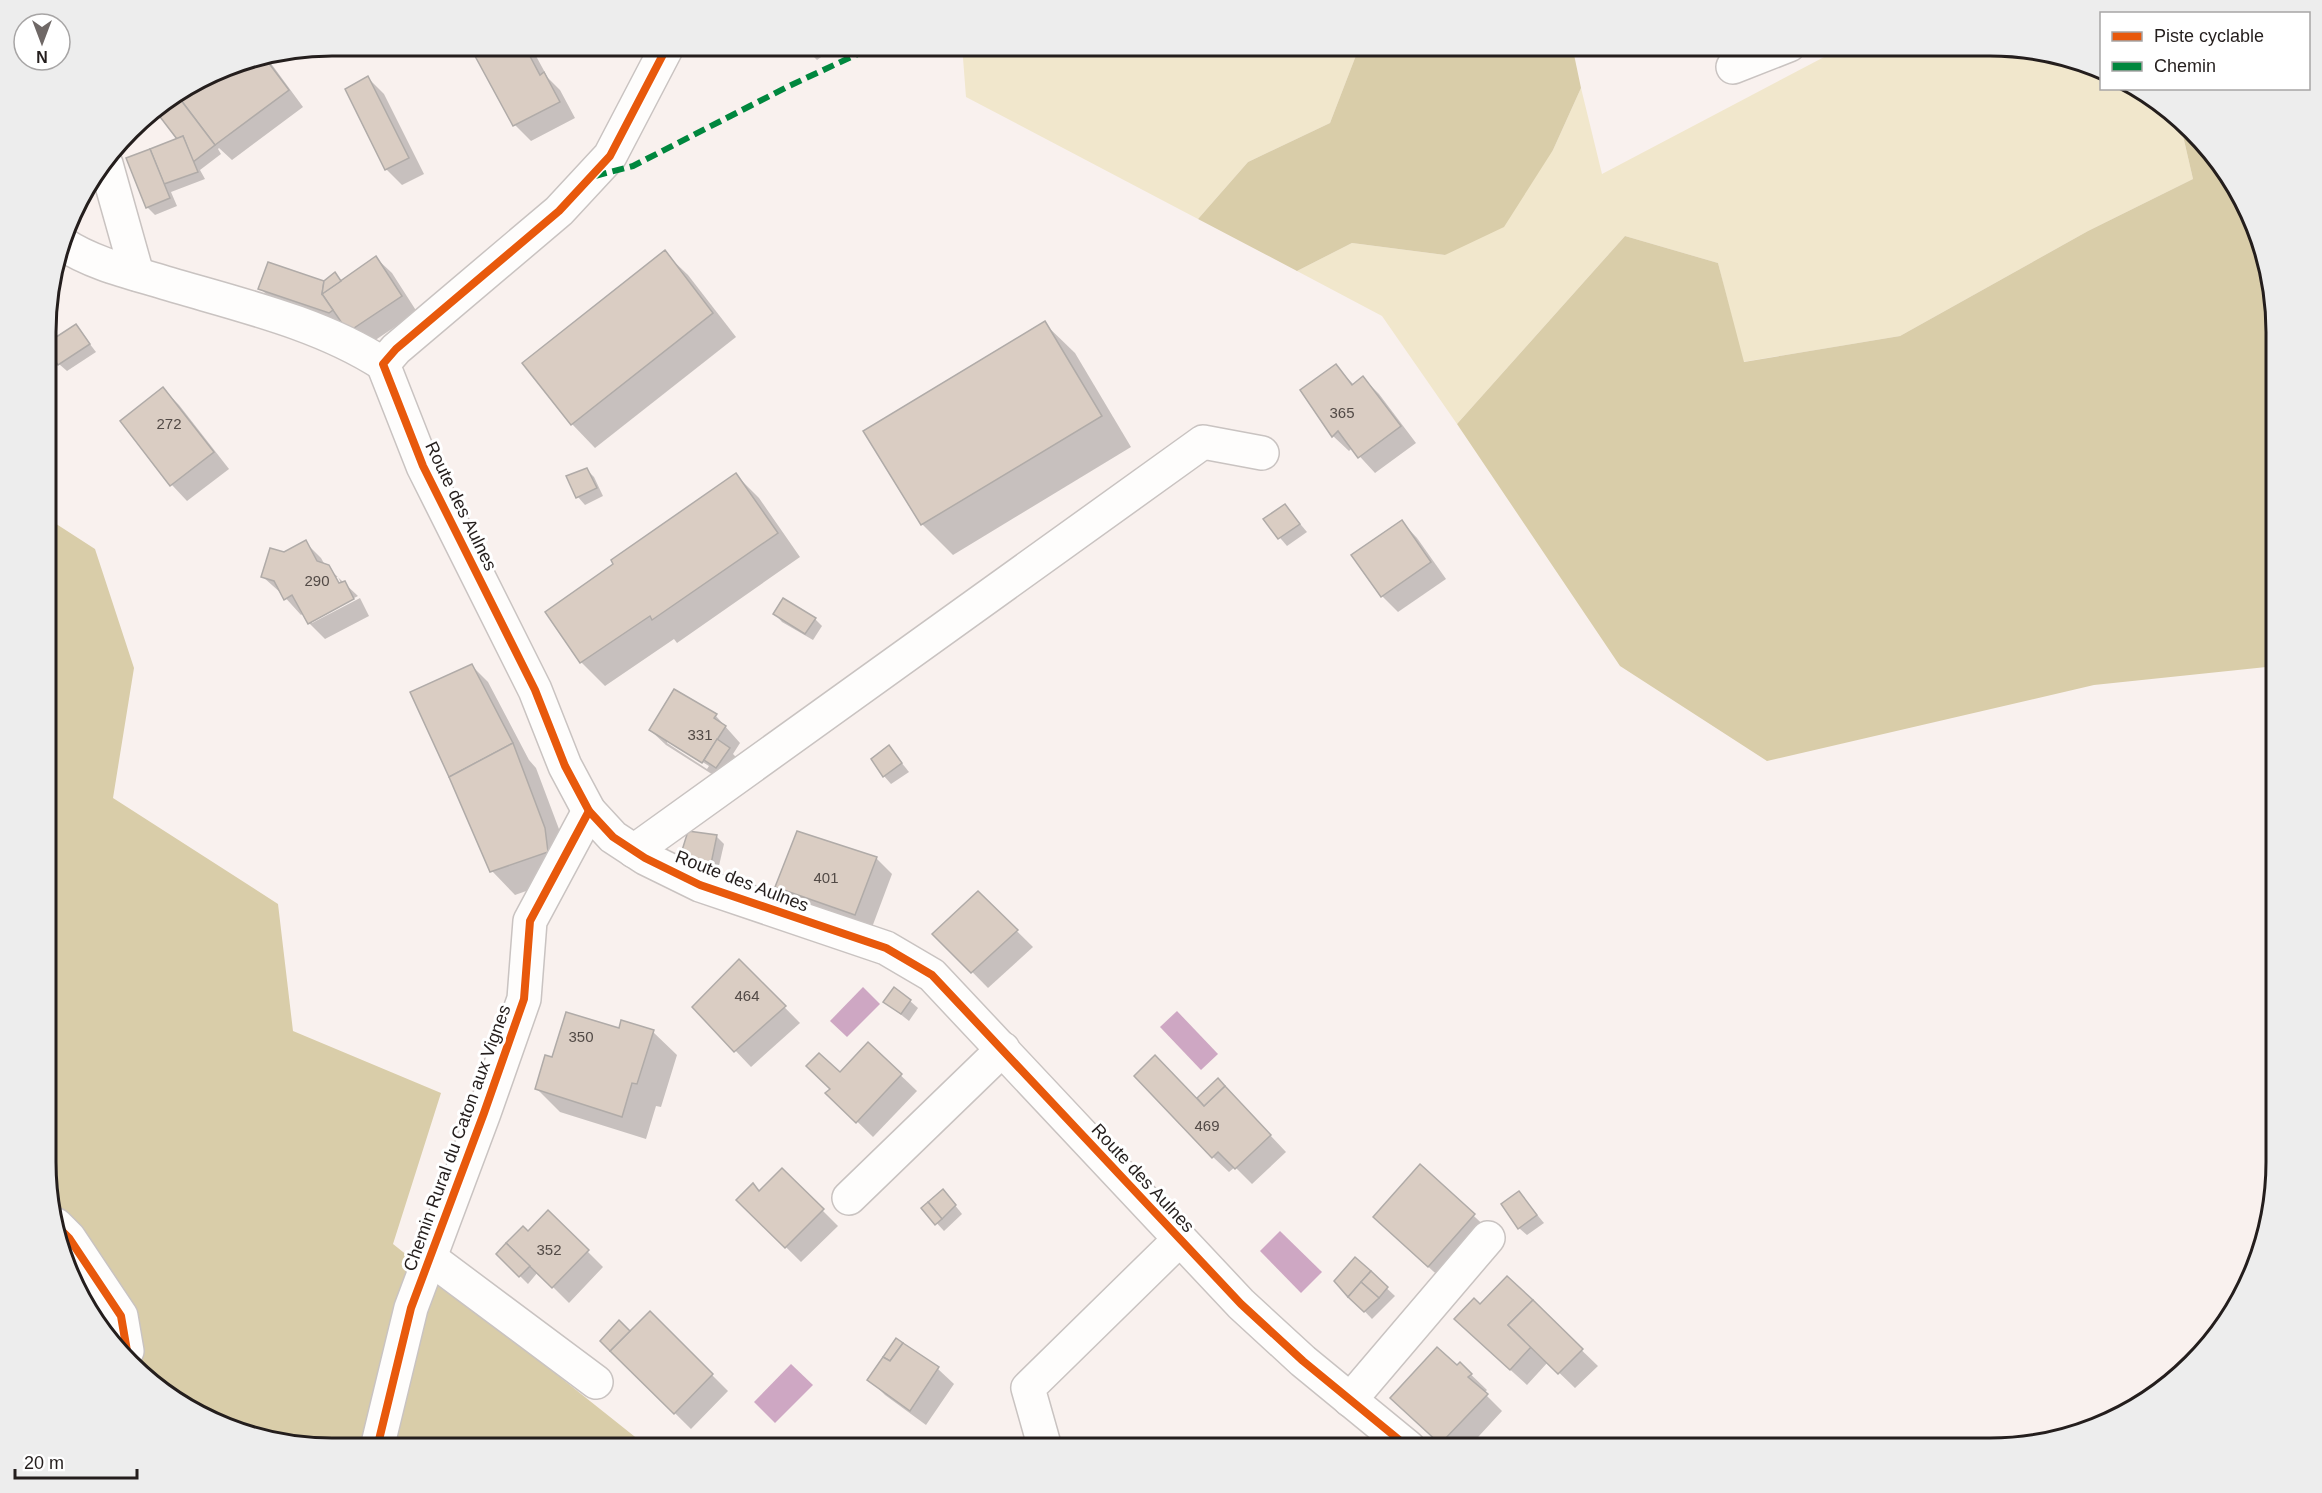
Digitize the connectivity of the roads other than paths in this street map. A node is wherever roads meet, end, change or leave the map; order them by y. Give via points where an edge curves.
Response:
1 (662, 56) edge
2 (1760, 56) edge
3 (1732, 67) dead end
4 (108, 171) edge
5 (69, 247) edge
6 (137, 274) junction
7 (382, 364) junction
8 (1262, 453) dead end
9 (588, 811) junction
10 (634, 851) junction
11 (1003, 1049) junction
12 (849, 1198) dead end
13 (65, 1234) edge
14 (1488, 1238) dead end
15 (1180, 1239) junction
16 (430, 1258) junction
17 (126, 1345) edge
18 (596, 1382) dead end
19 (1350, 1400) junction
20 (379, 1438) edge
21 (1042, 1438) edge
22 (1397, 1438) edge

1 - 7 street via 610,156 560,211
2 - 3 street
4 - 6 street
5 - 6 street
6 - 7 street via 311,328 357,347
7 - 9 street, Route des Aulnes via 423,466 535,690 565,766
8 - 10 street via 1203,442
9 - 10 street, Route des Aulnes via 613,837
9 - 16 street, Chemin Rural du Caton aux Vignes via 530,921 524,999
10 - 11 street, Route des Aulnes via 700,885 886,948 932,975
11 - 12 street
11 - 15 street, Route des Aulnes
13 - 17 street via 121,1316
14 - 19 street
15 - 19 street, Route des Aulnes via 1241,1304
15 - 21 street via 1028,1388
16 - 18 street
16 - 20 street, Chemin Rural du Caton aux Vignes via 411,1308
19 - 22 street, Route des Aulnes

